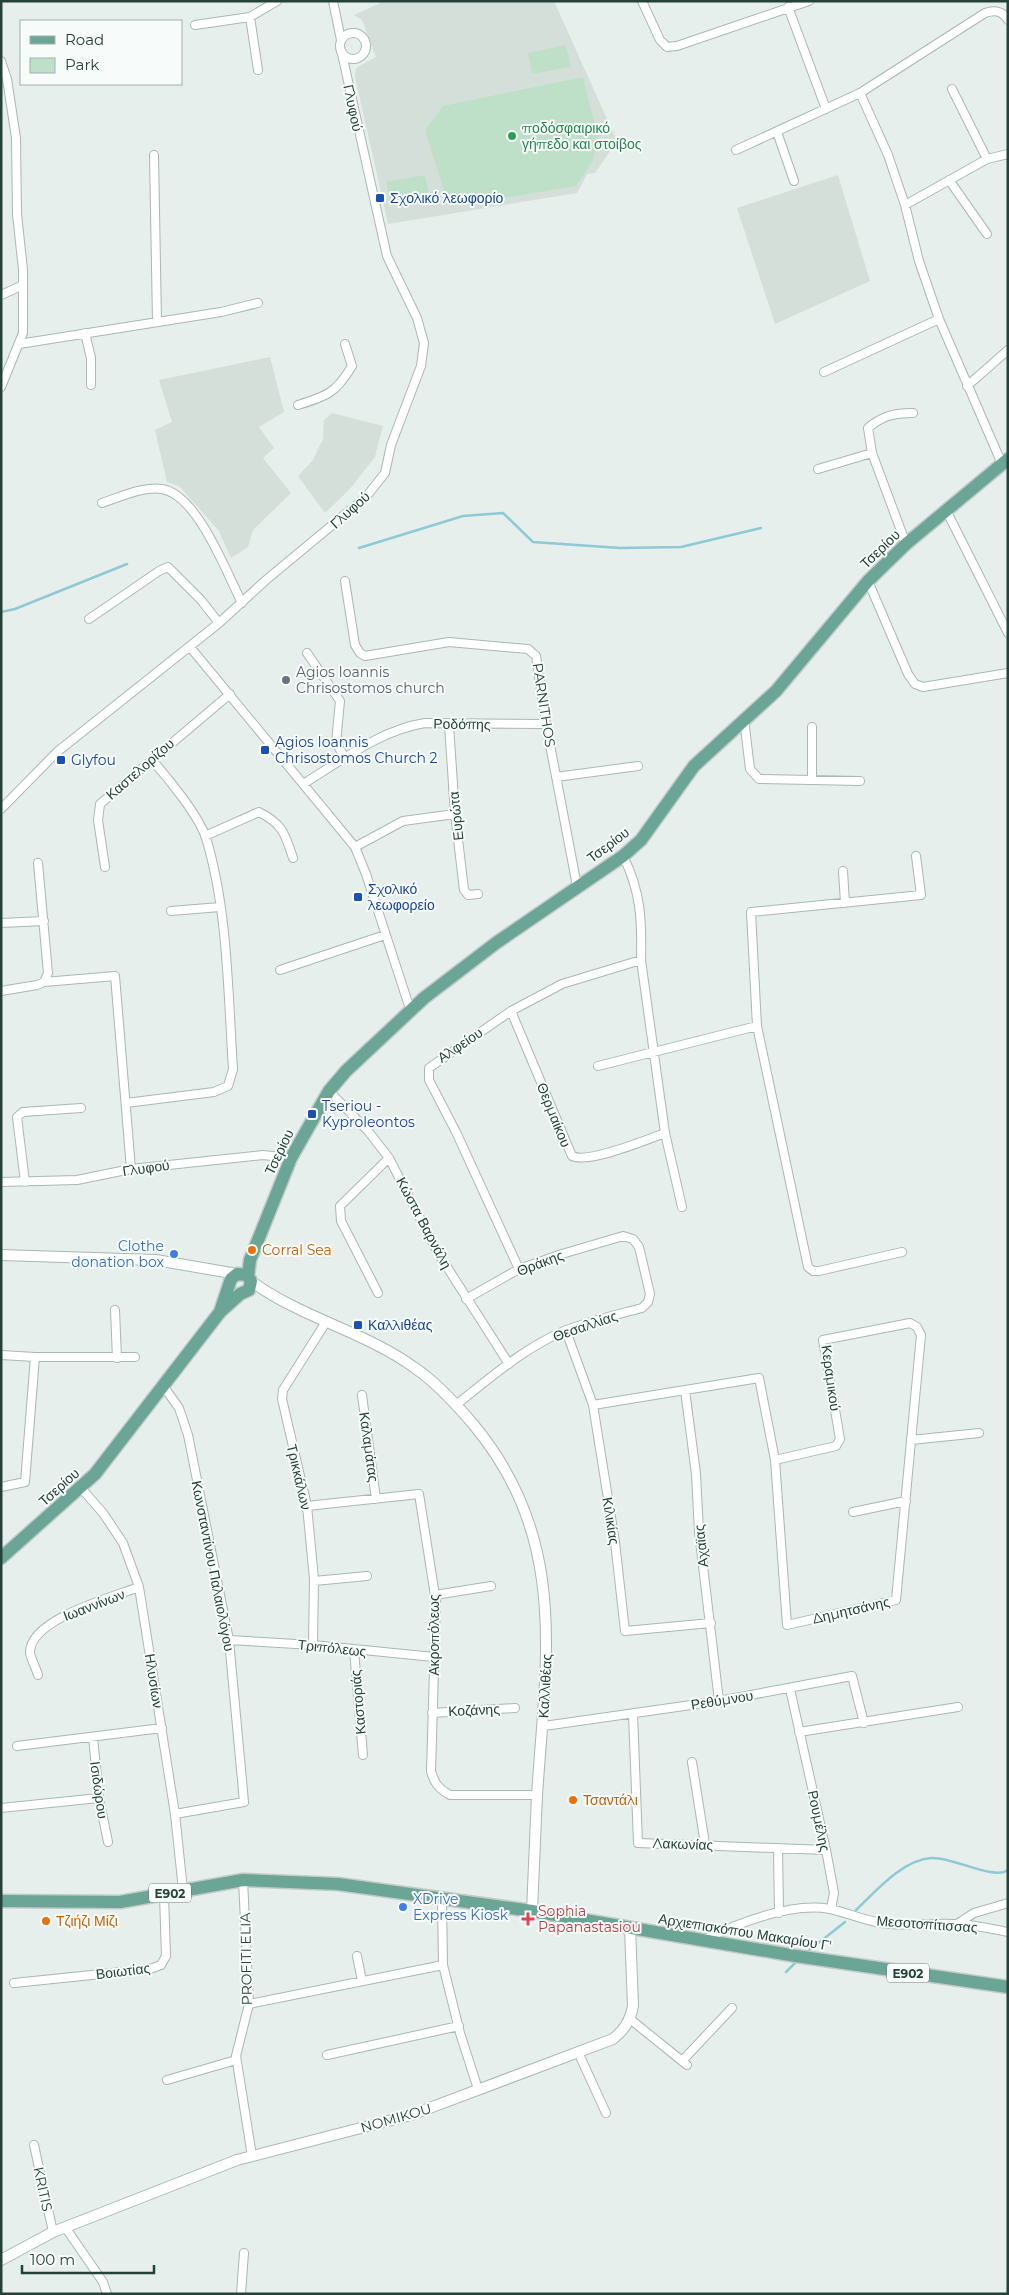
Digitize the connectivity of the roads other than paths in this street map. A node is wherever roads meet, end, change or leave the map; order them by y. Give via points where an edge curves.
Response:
1 (276, 1) edge
2 (333, 1) edge
3 (642, 1) edge
4 (809, 1) edge
5 (788, 7) junction
6 (250, 17) junction
7 (1008, 20) edge
8 (194, 25) dead end
9 (340, 40) junction
10 (342, 54) junction
11 (1, 61) edge
12 (258, 70) dead end
13 (952, 89) dead end
14 (860, 93) junction
15 (826, 108) junction
16 (777, 132) junction
17 (736, 150) dead end
18 (1008, 154) edge
19 (154, 155) dead end
20 (987, 159) junction
21 (949, 180) junction
22 (794, 181) dead end
23 (905, 205) junction
24 (987, 234) dead end
25 (21, 286) junction
26 (1, 295) edge
27 (258, 303) dead end
28 (939, 319) junction
29 (157, 321) junction
30 (85, 333) junction
31 (19, 344) junction
32 (345, 344) dead end
33 (1008, 350) edge
34 (824, 372) dead end
35 (91, 386) dead end
36 (968, 386) junction
37 (1, 388) edge
38 (298, 405) dead end
39 (913, 412) dead end
40 (872, 453) junction
41 (1005, 461) edge
42 (818, 469) dead end
43 (102, 503) dead end
44 (946, 510) junction
45 (906, 544) junction
46 (345, 581) dead end
47 (868, 581) junction
48 (242, 603) junction
49 (89, 619) dead end
50 (219, 623) junction
51 (1008, 633) edge
52 (190, 648) junction
53 (307, 653) dead end
54 (1008, 673) edge
55 (230, 694) junction
56 (744, 719) junction
57 (546, 724) junction
58 (449, 725) junction
59 (812, 727) dead end
60 (345, 758) junction
61 (152, 760) junction
62 (638, 766) dead end
63 (556, 777) junction
64 (812, 779) junction
65 (860, 781) dead end
66 (303, 784) junction
67 (1, 809) edge
68 (455, 814) junction
69 (205, 836) junction
70 (355, 847) junction
71 (623, 856) junction
72 (916, 856) dead end
73 (293, 858) dead end
74 (38, 863) dead end
75 (105, 867) dead end
76 (843, 871) dead end
77 (577, 886) junction
78 (478, 894) dead end
79 (845, 903) junction
80 (220, 906) junction
81 (171, 911) dead end
82 (44, 921) junction
83 (1, 923) edge
84 (385, 935) junction
85 (641, 960) junction
86 (280, 970) dead end
87 (44, 982) junction
88 (1, 991) edge
89 (410, 1009) junction
90 (511, 1011) junction
91 (757, 1026) junction
92 (653, 1051) junction
93 (598, 1066) dead end
94 (329, 1091) junction
95 (126, 1103) junction
96 (81, 1108) dead end
97 (664, 1133) junction
98 (291, 1158) junction
99 (389, 1158) junction
100 (131, 1170) junction
101 (1, 1182) edge
102 (24, 1182) junction
103 (682, 1207) dead end
104 (617, 1238) joint
105 (902, 1252) dead end
106 (1, 1255) edge
107 (519, 1269) junction
108 (240, 1282) junction
109 (378, 1293) dead end
110 (466, 1299) junction
111 (115, 1310) dead end
112 (326, 1322) junction
113 (917, 1327) joint
114 (566, 1330) junction
115 (1, 1355) edge
116 (35, 1357) junction
117 (135, 1357) dead end
118 (117, 1358) junction
119 (509, 1364) junction
120 (164, 1387) junction
121 (685, 1390) junction
122 (362, 1395) dead end
123 (456, 1405) junction
124 (593, 1405) junction
125 (979, 1433) dead end
126 (911, 1440) junction
127 (775, 1460) junction
128 (1, 1488) edge
129 (81, 1488) junction
130 (376, 1499) junction
131 (906, 1501) junction
132 (307, 1506) junction
133 (853, 1512) dead end
134 (1, 1558) edge
135 (367, 1576) dead end
136 (314, 1581) junction
137 (491, 1586) dead end
138 (139, 1587) junction
139 (435, 1595) junction
140 (711, 1623) junction
141 (230, 1640) junction
142 (313, 1645) junction
143 (354, 1650) junction
144 (434, 1658) junction
145 (38, 1675) dead end
146 (790, 1689) junction
147 (719, 1701) junction
148 (515, 1708) dead end
149 (958, 1708) dead end
150 (432, 1713) junction
151 (633, 1714) junction
152 (864, 1723) junction
153 (544, 1726) junction
154 (162, 1728) junction
155 (799, 1732) junction
156 (93, 1737) junction
157 (17, 1746) dead end
158 (364, 1754) dead end
159 (692, 1762) dead end
160 (537, 1795) junction
161 (99, 1798) junction
162 (1, 1808) edge
163 (175, 1814) junction
164 (108, 1842) dead end
165 (705, 1844) junction
166 (778, 1849) junction
167 (826, 1850) junction
168 (244, 1880) junction
169 (183, 1890) junction
170 (164, 1895) junction
171 (442, 1900) junction
172 (1, 1901) edge
173 (1008, 1903) edge
174 (830, 1909) junction
175 (532, 1911) junction
176 (779, 1913) junction
177 (957, 1924) junction
178 (630, 1928) junction
179 (1008, 1932) edge
180 (703, 1940) junction
181 (357, 1956) dead end
182 (443, 1965) junction
183 (362, 1981) junction
184 (14, 1983) dead end
185 (1008, 1987) edge
186 (249, 2004) junction
187 (732, 2008) dead end
188 (630, 2019) junction
189 (459, 2026) junction
190 (578, 2052) junction
191 (327, 2055) dead end
192 (236, 2060) junction
193 (167, 2080) dead end
194 (478, 2089) junction
195 (606, 2113) dead end
196 (34, 2145) dead end
197 (252, 2156) junction
198 (65, 2227) junction
199 (53, 2232) junction
200 (244, 2254) dead end
201 (1, 2260) edge
202 (107, 2294) edge
203 (241, 2294) edge

1 - 6 street
2 - 9 street
3 - 5 street via 660,40 667,47
4 - 5 street
5 - 15 street
6 - 8 street
6 - 12 street
7 - 14 street via 999,12 985,13
9 - 10 street
9 - 10 street via 348,34 359,34 366,45 360,58 354,60
10 - 48 street, Γλυφού via 387,256 417,318 424,343 421,366 391,445 385,473 366,497
11 - 25 street via 16,138 17,214 23,270
13 - 20 street
14 - 15 street
14 - 23 street via 888,154
15 - 16 street
16 - 17 street
16 - 22 street
18 - 20 street
19 - 29 street
20 - 21 street
21 - 23 street
21 - 24 street
23 - 28 street via 919,261
25 - 26 street
25 - 31 street via 23,333
27 - 29 street
28 - 34 street
28 - 36 street
29 - 30 street
30 - 31 street
30 - 35 street via 91,358
31 - 37 street
32 - 38 street via 352,366 342,384 324,396
33 - 36 street
36 - 41 street
39 - 40 street via 890,414 868,428
40 - 42 street
40 - 45 street
41 - 44 main road, Τσερίου
43 - 48 street via 141,491 162,489 180,498 195,514 210,539
44 - 45 main road, Τσερίου
44 - 51 street
45 - 47 main road, Τσερίου
46 - 57 street, PARNITHOS via 355,645 365,656 449,642 528,649 536,656
47 - 54 street via 915,684 923,687
47 - 56 main road, Τσερίου via 776,691
48 - 50 street, Γλυφού
49 - 50 street via 168,567
50 - 52 street, Γλυφού
52 - 55 street
52 - 67 street, Γλυφού via 57,752
53 - 60 street via 340,701 336,743
55 - 61 street, Καστελορίζου
55 - 66 street
56 - 64 street via 753,775 759,779
56 - 71 main road, Τσερίου via 694,766 641,840
57 - 58 street, Ροδόπης
57 - 63 street, PARNITHOS
58 - 60 street, Ροδόπης via 425,724 391,731
58 - 68 street, Ευρώτα
59 - 64 street
60 - 66 street, Ροδόπης
61 - 69 street via 171,782
61 - 75 street, Καστελορίζου via 100,804 98,820
62 - 63 street
63 - 77 street, PARNITHOS
64 - 65 street
66 - 70 street
68 - 70 street via 403,821
68 - 78 street, Ευρώτα via 464,890 468,895
69 - 73 street via 259,812 280,825
69 - 80 street
70 - 84 street
71 - 77 main road, Τσερίου
71 - 85 street via 638,892
72 - 79 street via 921,895
74 - 82 street
76 - 79 street
77 - 89 main road, Τσερίου
79 - 91 street via 751,912
80 - 81 street
80 - 95 street via 233,1068 228,1086 214,1092
82 - 83 street
82 - 87 street via 48,973
84 - 86 street
84 - 89 street
85 - 90 street, Αλφείου via 562,984
85 - 92 street
87 - 88 street
87 - 95 street via 115,976
89 - 94 main road, Τσερίου
90 - 97 street, Θερμαίκου via 572,1156 582,1158 616,1151
90 - 107 street, Αλφείου via 435,1062 427,1075
91 - 92 street
91 - 105 street via 808,1267 819,1271
92 - 93 street
92 - 97 street
94 - 98 main road, Τσερίου
94 - 99 street, Κώστα Βαρνάλη
95 - 100 street
96 - 102 street via 23,1112 17,1117
97 - 103 street
98 - 100 street, Γλυφού via 263,1154
98 - 108 main road, Τσερίου
99 - 109 street via 340,1206 341,1221
99 - 110 street, Κώστα Βαρνάλη via 438,1253
100 - 102 street, Γλυφού via 77,1180
101 - 102 street, Γλυφού
104 - 107 street, Θράκης
104 - 114 street, Θεσαλλίας via 628,1237 639,1247 650,1294 648,1302 642,1308
106 - 108 street via 192,1264
107 - 110 street, Θράκης
108 - 112 street, Καλλιθέας
108 - 120 main road, Τσερίου
110 - 119 street, Κώστα Βαρνάλη
111 - 118 street
112 - 123 street, Καλλιθέας via 381,1345 417,1369
112 - 132 street, Τρικκάλων via 283,1390 282,1399
113 - 126 street, Δημητσάνης via 921,1335
113 - 127 street, Κεραμικού via 910,1323 823,1340 840,1439 836,1446
114 - 119 street, Θεσαλλίας
114 - 124 street, Κιλικίας
115 - 116 street
116 - 118 street
116 - 128 street via 25,1482
117 - 118 street
119 - 123 street, Θεσαλλίας
120 - 129 main road, Τσερίου
120 - 141 street, Κωνσταντίνου Παλαιολόγου via 179,1408 188,1435
121 - 124 street
121 - 127 street via 759,1378
121 - 140 street, Αχαϊας
122 - 130 street, Καλαμάτας
123 - 153 street, Καλλιθέας via 488,1442 516,1488 529,1519 543,1575 548,1621
124 - 140 street, Κιλικίας via 625,1630
125 - 126 street
126 - 131 street, Δημητσάνης
127 - 131 street, Δημητσάνης via 787,1625 896,1600
129 - 134 main road, Τσερίου
129 - 138 street, Ηλυσίων via 103,1513 122,1543
130 - 132 street, Ακροπόλεως
130 - 139 street, Ακροπόλεως via 419,1494
131 - 133 street
132 - 136 street, Τρικκάλων
135 - 136 street
136 - 142 street, Τρικκάλων
137 - 139 street
138 - 145 street, Ιωαννίνων via 54,1620 34,1637 30,1653
138 - 154 street, Ηλυσίων
139 - 144 street, Ακροπόλεως
140 - 147 street, Αχαϊας
141 - 142 street, Τριπόλεως
141 - 163 street, Κωνσταντίνου Παλαιολόγου via 244,1802
142 - 143 street, Τριπόλεως
143 - 144 street, Τριπόλεως
143 - 158 street, Καστοριάς
144 - 150 street, Ακροπόλεως
146 - 147 street, Ρεθύμνου
146 - 152 street, Ρεθύμνου via 852,1676
146 - 155 street, Ρουμέλης
147 - 151 street, Ρεθύμνου
148 - 150 street, Κοζάνης
149 - 152 street
150 - 160 street, Ακροπόλεως via 431,1771 440,1789 450,1795
151 - 153 street, Ρεθύμνου
151 - 165 street, Λακωνίας via 638,1843
152 - 155 street
153 - 160 street, Καλλιθέας
154 - 156 street
154 - 163 street, Ηλυσίων
155 - 167 street, Ρουμέλης
156 - 157 street
156 - 161 street, Ισιδώρου
159 - 165 street
160 - 175 street, Καλλιθέας
161 - 162 street
161 - 164 street, Ισιδώρου
163 - 169 street, Ηλυσίων
165 - 166 street, Λακωνίας
166 - 167 street, Λακωνίας
166 - 176 street
167 - 174 street, Ρουμέλης via 834,1893
168 - 169 main road, Αρχιεπισκόπου Μακαρίου Γ' / E902
168 - 171 main road, Αρχιεπισκόπου Μακαρίου Γ' / E902 via 338,1884
168 - 186 street, PROFITI ELIA
169 - 170 main road, Αρχιεπισκόπου Μακαρίου Γ' / E902
170 - 172 main road, Αρχιεπισκόπου Μακαρίου Γ' / E902 via 120,1902
170 - 184 street, Βοιωτίας via 166,1956 161,1965 150,1969
171 - 175 main road, Αρχιεπισκόπου Μακαρίου Γ' / E902
171 - 182 street
173 - 177 street via 974,1913
174 - 176 street, Μεσοτοπίτισσας via 810,1908
174 - 177 street, Μεσοτοπίτισσας via 888,1924
175 - 178 main road, Αρχιεπισκόπου Μακαρίου Γ' / E902
176 - 180 street, Μεσοτοπίτισσας via 738,1924
177 - 179 street, Μεσοτοπίτισσας
178 - 180 main road, Αρχιεπισκόπου Μακαρίου Γ' / E902
178 - 188 street via 633,2006
180 - 185 main road, Αρχιεπισκόπου Μακαρίου Γ' / E902
181 - 183 street
182 - 183 street
182 - 189 street
183 - 186 street
186 - 192 street, PROFITI ELIA
187 - 188 street via 684,2063
188 - 190 street, NOMIKOU via 613,2038
189 - 191 street
189 - 194 street
190 - 194 street, NOMIKOU
190 - 195 street
192 - 193 street
192 - 197 street, PROFITI ELIA
194 - 197 street, NOMIKOU via 411,2116
196 - 199 street, KRITIS
197 - 198 street, NOMIKOU
198 - 199 street, NOMIKOU
198 - 202 street via 103,2282
199 - 201 street, NOMIKOU
200 - 203 street

